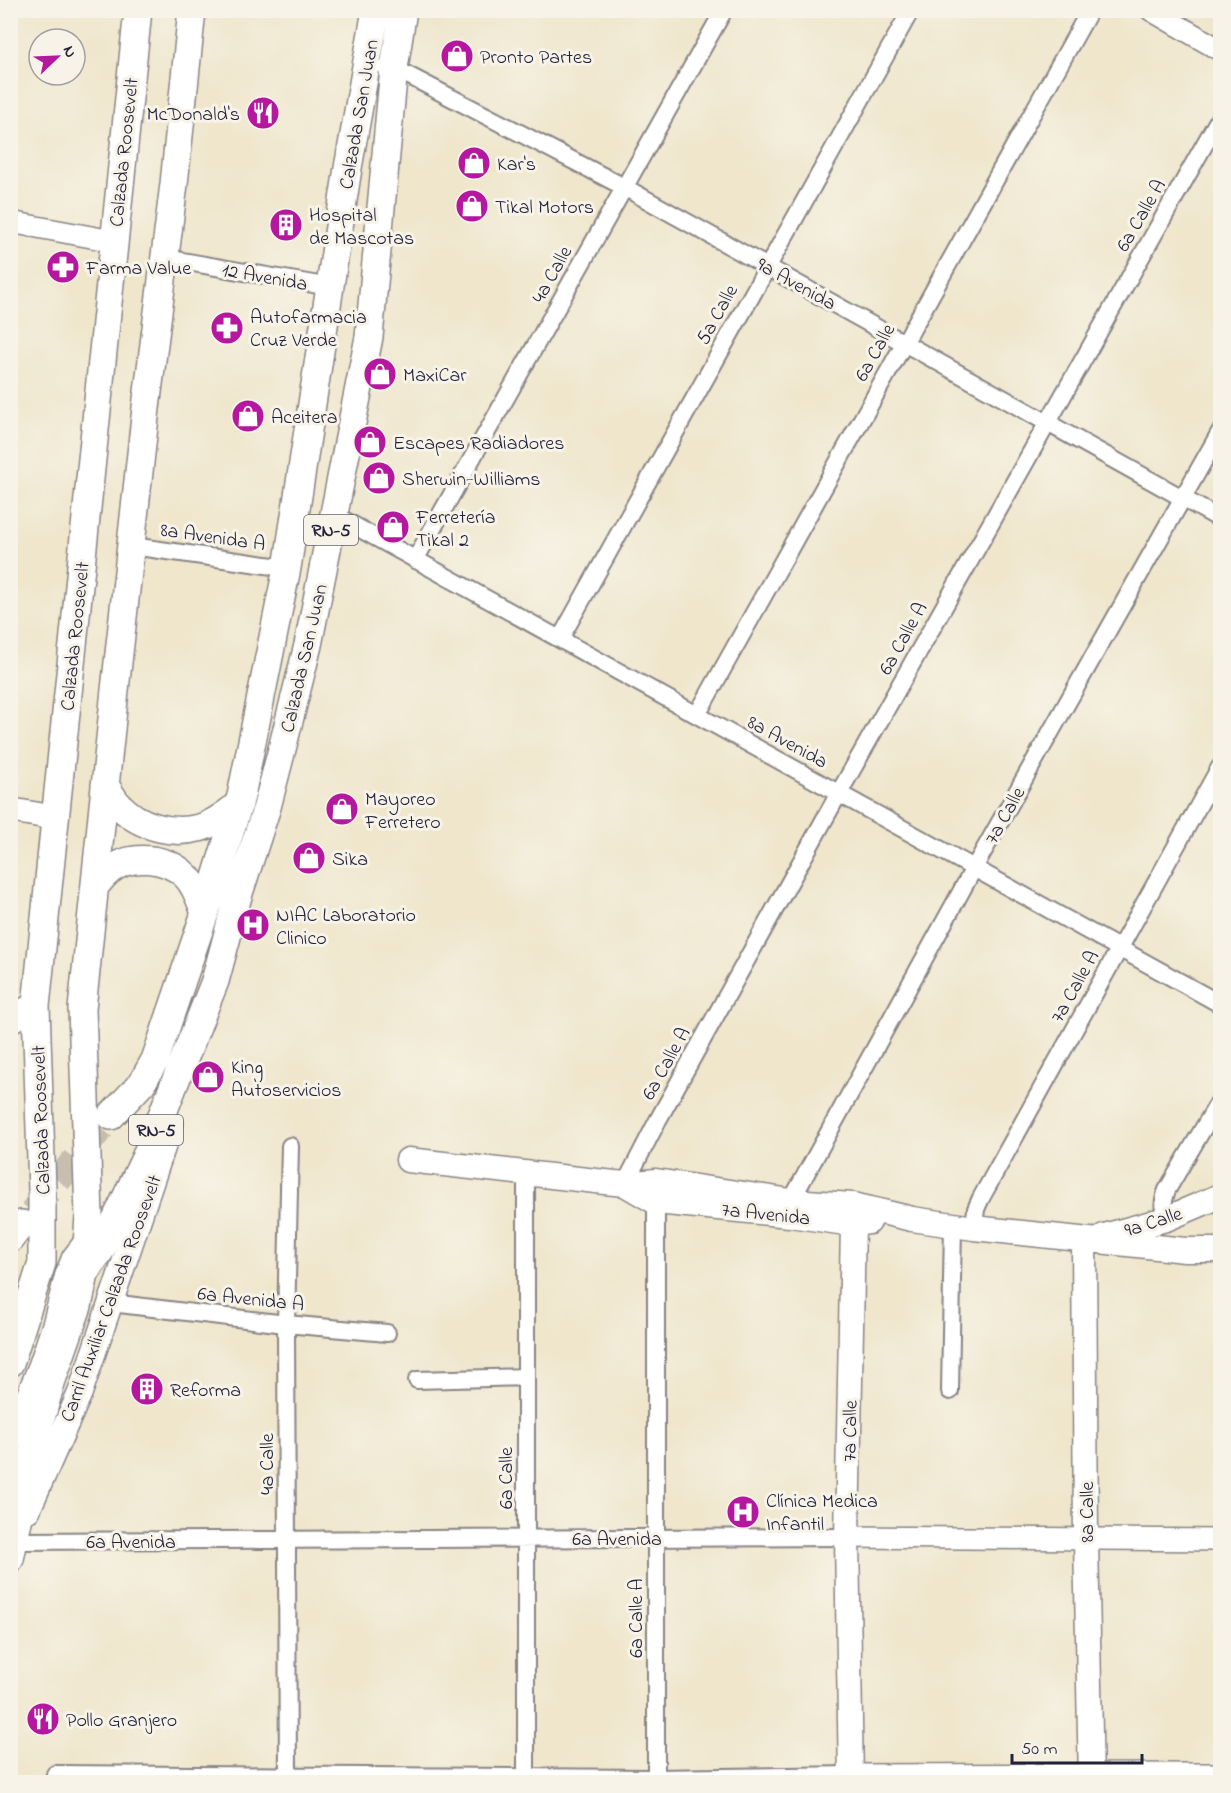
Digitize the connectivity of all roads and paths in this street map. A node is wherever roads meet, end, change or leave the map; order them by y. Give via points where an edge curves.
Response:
1 (138, 10) edge
2 (192, 10) edge
3 (375, 10) edge
4 (403, 10) edge
5 (724, 10) edge
6 (911, 10) edge
7 (1090, 10) edge
8 (1151, 10) edge
9 (1221, 50) edge
10 (366, 67) junction
11 (394, 68) junction
12 (1221, 117) edge
13 (624, 187) junction
14 (10, 222) edge
15 (113, 241) junction
16 (165, 258) junction
17 (767, 267) junction
18 (330, 287) junction
19 (903, 343) junction
20 (1047, 422) junction
21 (1221, 432) edge
22 (1183, 498) junction
23 (335, 515) junction
24 (1221, 519) edge
25 (132, 546) junction
26 (416, 560) junction
27 (287, 568) junction
28 (560, 639) junction
29 (697, 715) junction
30 (1221, 767) edge
31 (105, 785) junction
32 (839, 793) junction
33 (239, 804) junction
34 (10, 810) edge
35 (56, 818) junction
36 (974, 868) junction
37 (96, 885) junction
38 (205, 913) junction
39 (1119, 948) junction
40 (215, 981) junction
41 (1221, 1004) edge
42 (36, 1006) junction
43 (10, 1019) edge
44 (1221, 1101) edge
45 (111, 1116) tunnel mouth
46 (290, 1146) dead end
47 (408, 1160) dead end
48 (526, 1174) junction
49 (626, 1184) junction
50 (1221, 1196) edge
51 (791, 1201) junction
52 (656, 1202) junction
53 (880, 1212) junction
54 (1166, 1219) junction
55 (912, 1220) junction
56 (853, 1224) junction
57 (964, 1227) junction
58 (87, 1241) junction
59 (1084, 1241) junction
60 (1185, 1250) junction
61 (1221, 1250) edge
62 (42, 1263) junction
63 (85, 1274) junction
64 (111, 1303) junction
65 (286, 1324) junction
66 (387, 1333) dead end
67 (10, 1364) edge
68 (526, 1377) junction
69 (417, 1380) dead end
70 (950, 1391) dead end
71 (11, 1440) edge
72 (847, 1537) junction
73 (656, 1538) junction
74 (526, 1539) junction
75 (287, 1540) junction
76 (1086, 1540) junction
77 (1221, 1540) edge
78 (12, 1550) edge
79 (55, 1774) dead end
80 (1221, 1774) edge
81 (288, 1779) edge
82 (393, 1779) edge
83 (526, 1779) edge
84 (851, 1779) edge
85 (1091, 1779) edge
86 (656, 1780) edge

1 - 15 main road, Calzada Roosevelt
2 - 16 main road, Calzada Roosevelt
3 - 10 main road, Calzada San Juan / RN-5
4 - 11 main road, Calzada San Juan / RN-5
5 - 13 street, 4a Calle
6 - 17 street, 5a Calle
7 - 19 street, 6a Calle
8 - 9 street
10 - 11 street, 9a Avenida
10 - 18 main road, Calzada San Juan / RN-5
11 - 13 street, 9a Avenida
11 - 23 main road, Calzada San Juan / RN-5 via 369,337
12 - 20 street, 6a Calle A
13 - 17 street, 9a Avenida
13 - 26 street, 4a Calle
14 - 15 street
15 - 35 main road, Calzada Roosevelt
16 - 18 street, 12 Avenida
16 - 25 main road, Calzada Roosevelt
17 - 19 street, 9a Avenida
17 - 28 street, 5a Calle
18 - 27 main road, Calzada San Juan / RN-5
19 - 20 street, 9a Avenida
19 - 29 street, 6a Calle
20 - 22 street, 9a Avenida
20 - 32 street, 6a Calle A
21 - 22 street, 7a Calle
22 - 24 street, 9a Avenida
22 - 36 street, 7a Calle
23 - 26 street, 8a Avenida
23 - 40 main road, Calzada San Juan / RN-5 via 270,796
25 - 27 street, 8a Avenida A
25 - 31 main road, Calzada Roosevelt
26 - 28 street, 8a Avenida
27 - 33 main road, Calzada San Juan / RN-5
28 - 29 street, 8a Avenida
29 - 32 street, 8a Avenida
30 - 39 street, 7a Calle A
31 - 33 main road via 117,804 155,828 200,828
31 - 37 main road, Calzada Roosevelt
32 - 36 street, 8a Avenida
32 - 49 street, 6a Calle A via 663,1109
33 - 38 main road, Calzada San Juan / RN-5
34 - 35 main road
35 - 42 main road, Calzada Roosevelt
36 - 39 street, 8a Avenida
36 - 51 street, 7a Calle
37 - 38 main road via 110,870 129,861 149,859 169,864 186,876
37 - 58 main road, Calzada Roosevelt via 82,1009
38 - 45 main road, Calzada San Juan / RN-5 via 155,1060 142,1083
39 - 41 street, 8a Avenida
39 - 57 street, 7a Calle A
40 - 63 main road, Calzada San Juan / RN-5 via 145,1158 102,1248
40 - 64 main road, Carril Auxiliar Calzada Roosevelt
42 - 43 main road
42 - 62 main road, Calzada Roosevelt
44 - 54 street via 1167,1190 1162,1210
46 - 65 street, 4a Calle
47 - 48 main road, 7a Avenida
48 - 49 main road, 7a Avenida
48 - 68 street, 6a Calle
49 - 51 main road, 7a Avenida via 656,1181
49 - 52 main road, 7a Avenida
50 - 54 main road, 9a Calle
51 - 53 main road, 7a Avenida via 853,1205
52 - 56 main road, 7a Avenida
52 - 73 street, 6a Calle A
53 - 55 main road, 7a Avenida
53 - 56 main road
54 - 59 main road, 9a Calle
54 - 60 main road via 1174,1238
55 - 56 main road, 7a Avenida
55 - 57 main road, 7a Avenida
56 - 72 main road, 7a Calle
57 - 59 main road, 7a Avenida
57 - 70 street, 7a Calle A
58 - 63 main road, Calzada Roosevelt
58 - 71 main road, Calzada Roosevelt via 67,1276 41,1365
59 - 60 main road, 7a Avenida
59 - 76 main road, 8a Calle
60 - 61 main road, 9a Calle
62 - 67 main road, Calzada Roosevelt
62 - 71 main road, Calzada Roosevelt via 53,1280 28,1363
63 - 78 main road, Calzada Roosevelt via 36,1436
64 - 65 street, 6a Avenida A
64 - 78 main road, Carril Auxiliar Calzada Roosevelt via 80,1393
65 - 66 street, 6a Avenida A
65 - 75 street, 4a Calle
68 - 69 street
68 - 74 street, 6a Calle
72 - 73 street, 6a Avenida
72 - 76 street, 6a Avenida
72 - 84 main road, 7a Calle
73 - 74 street, 6a Avenida
73 - 86 street, 6a Calle A
74 - 75 street, 6a Avenida
74 - 83 street, 6a Calle
75 - 78 street, 6a Avenida
75 - 81 street, 4a Calle
76 - 77 street, 6a Avenida
76 - 85 main road, 8a Calle
79 - 81 street
80 - 85 street
81 - 82 street
82 - 83 street
83 - 86 street
84 - 85 street
84 - 86 street

